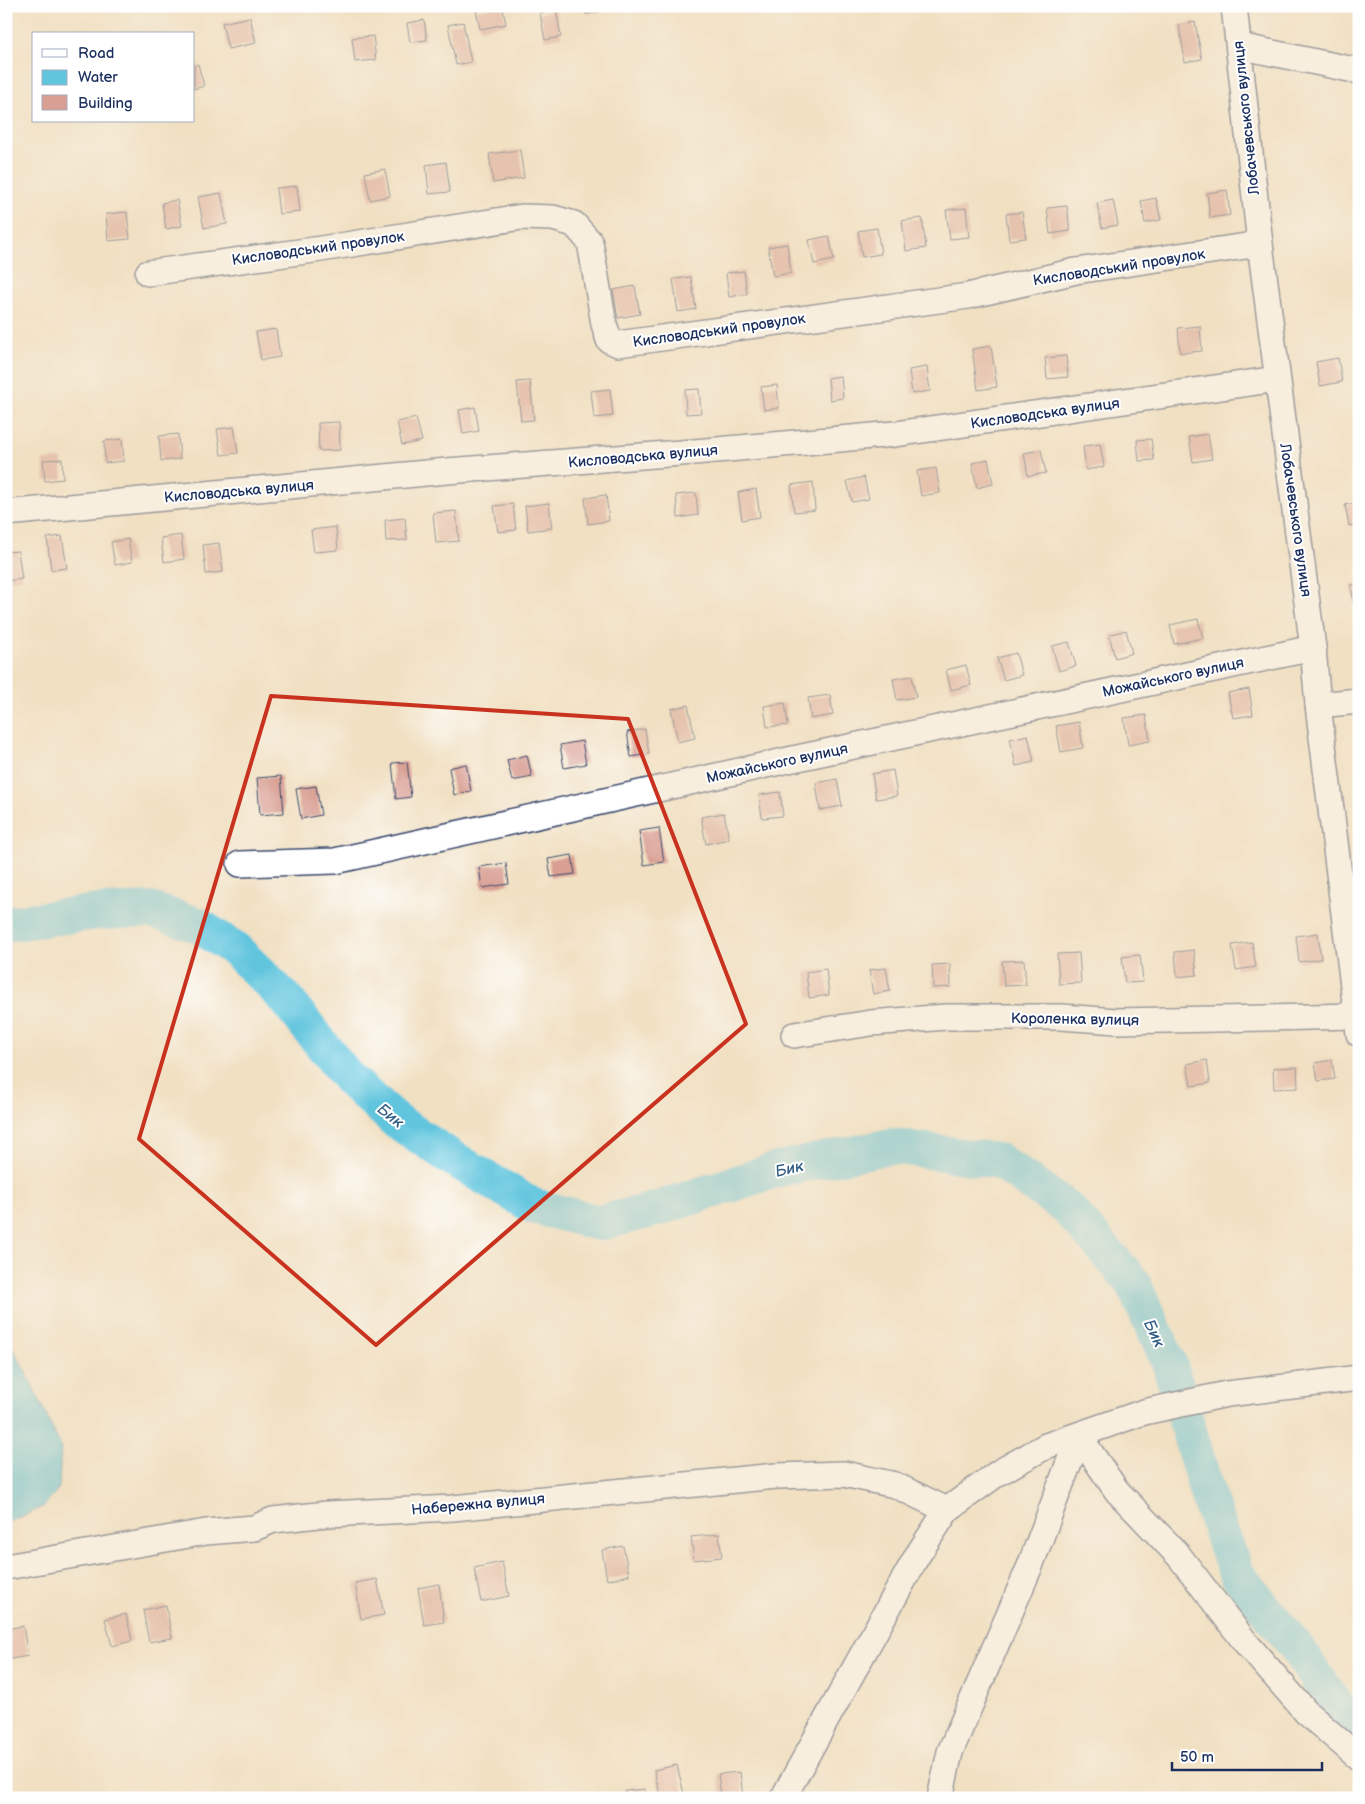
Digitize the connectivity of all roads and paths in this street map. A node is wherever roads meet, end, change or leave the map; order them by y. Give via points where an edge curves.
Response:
1 (1234, 6) edge
2 (1239, 46) junction
3 (1359, 71) edge
4 (1260, 244) junction
5 (148, 273) dead end
6 (1277, 379) junction
7 (6, 513) edge
8 (1313, 648) junction
9 (1359, 701) edge
10 (1318, 705) junction
11 (240, 864) dead end
12 (1357, 1025) edge
13 (794, 1035) dead end
14 (1359, 1378) edge
15 (1079, 1436) junction
16 (947, 1510) junction
17 (6, 1567) edge
18 (1359, 1758) edge
19 (783, 1798) edge
20 (940, 1798) edge

1 - 2 street, Лобачевського вулиця
2 - 3 street
2 - 4 street, Лобачевського вулиця
4 - 5 street, Кисловодський провулок via 1076,271 968,296 618,344 609,340 604,324 590,242 574,224 553,218 522,217
4 - 6 street, Лобачевського вулиця
6 - 7 street, Кисловодська вулиця via 895,434 447,471
6 - 8 street, Лобачевського вулиця
8 - 10 street, Лобачевського вулиця
8 - 11 street, Можайського вулиця via 335,861
9 - 10 street
10 - 12 street, Лобачевського вулиця
12 - 13 street, Короленка вулиця via 946,1017 871,1023
14 - 15 street via 1228,1394 1144,1412
15 - 16 street via 1038,1450 998,1473
15 - 18 street via 1118,1491 1179,1556 1246,1643 1307,1713
15 - 20 street via 1030,1566 950,1752
16 - 17 street, Набережна вулиця via 895,1485 844,1474 776,1476 453,1508 273,1520 254,1528 206,1532
16 - 19 street via 917,1556

